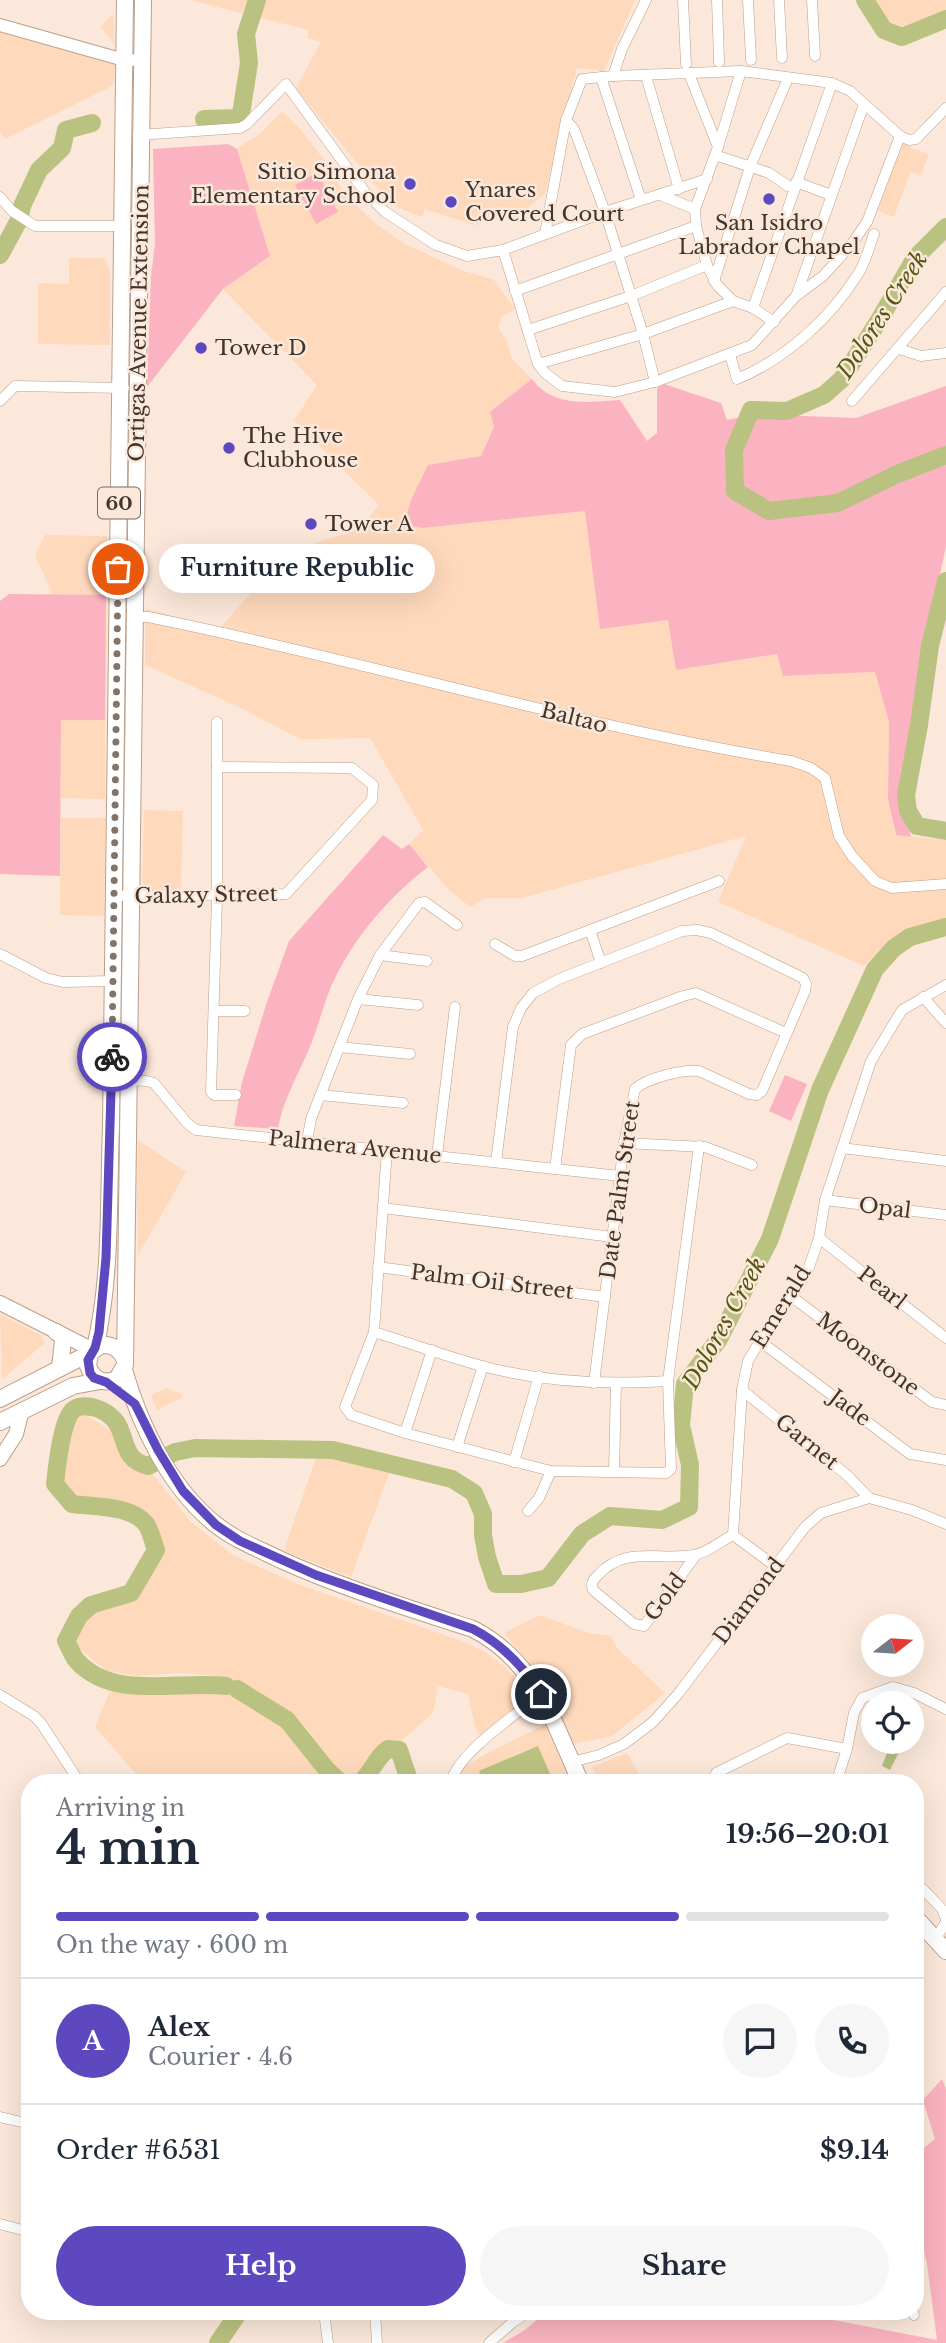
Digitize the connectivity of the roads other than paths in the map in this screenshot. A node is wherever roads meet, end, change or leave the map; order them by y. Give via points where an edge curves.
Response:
1 (125, 0) edge
2 (143, 0) edge
3 (646, 0) edge
4 (683, 0) edge
5 (717, 0) edge
6 (748, 0) edge
7 (779, 0) edge
8 (812, 0) edge
9 (0, 25) edge
10 (815, 56) dead end
11 (782, 58) dead end
12 (124, 60) junction
13 (142, 60) junction
14 (751, 60) dead end
15 (719, 62) dead end
16 (688, 69) junction
17 (741, 71) junction
18 (613, 76) junction
19 (646, 76) junction
20 (601, 77) junction
21 (789, 78) junction
22 (832, 83) junction
23 (864, 104) junction
24 (946, 108) edge
25 (566, 120) junction
26 (123, 135) junction
27 (141, 135) junction
28 (900, 136) junction
29 (717, 151) junction
30 (750, 167) junction
31 (707, 179) junction
32 (792, 184) junction
33 (679, 188) junction
34 (660, 195) junction
35 (831, 195) junction
36 (0, 197) edge
37 (641, 201) junction
38 (695, 209) junction
39 (605, 212) junction
40 (122, 226) junction
41 (696, 226) junction
42 (545, 234) junction
43 (874, 234) dead end
44 (503, 250) junction
45 (617, 253) junction
46 (707, 265) junction
47 (714, 281) junction
48 (515, 291) junction
49 (946, 292) edge
50 (631, 296) junction
51 (796, 296) junction
52 (733, 301) junction
53 (753, 308) junction
54 (774, 322) junction
55 (528, 330) junction
56 (643, 334) junction
57 (899, 349) junction
58 (946, 353) edge
59 (730, 355) junction
60 (538, 365) junction
61 (655, 382) junction
62 (121, 388) junction
63 (138, 388) junction
64 (0, 401) edge
65 (852, 401) dead end
66 (118, 617) junction
67 (135, 617) junction
68 (217, 722) dead end
69 (217, 767) junction
70 (719, 881) dead end
71 (946, 884) edge
72 (114, 896) junction
73 (131, 897) junction
74 (217, 897) junction
75 (457, 925) dead end
76 (590, 930) junction
77 (495, 944) dead end
78 (0, 954) edge
79 (380, 955) junction
80 (427, 961) dead end
81 (601, 963) junction
82 (113, 981) junction
83 (946, 985) edge
84 (923, 997) junction
85 (358, 999) junction
86 (418, 1005) dead end
87 (455, 1007) dead end
88 (214, 1011) junction
89 (245, 1012) dead end
90 (946, 1023) edge
91 (786, 1033) junction
92 (339, 1047) junction
93 (410, 1054) dead end
94 (111, 1080) junction
95 (128, 1080) junction
96 (236, 1095) dead end
97 (320, 1095) junction
98 (402, 1103) dead end
99 (307, 1141) junction
100 (624, 1143) junction
101 (699, 1146) junction
102 (842, 1148) junction
103 (387, 1150) junction
104 (437, 1156) junction
105 (946, 1161) edge
106 (496, 1162) junction
107 (752, 1165) dead end
108 (555, 1170) junction
109 (620, 1176) junction
110 (825, 1200) junction
111 (383, 1208) junction
112 (946, 1216) edge
113 (612, 1237) junction
114 (819, 1238) junction
115 (378, 1268) junction
116 (605, 1297) junction
117 (792, 1297) junction
118 (0, 1303) edge
119 (56, 1332) junction
120 (374, 1332) junction
121 (946, 1338) edge
122 (760, 1340) junction
123 (93, 1350) junction
124 (432, 1350) junction
125 (124, 1365) junction
126 (483, 1366) junction
127 (61, 1368) junction
128 (539, 1376) junction
129 (668, 1381) junction
130 (103, 1382) junction
131 (594, 1383) junction
132 (616, 1384) junction
133 (73, 1386) junction
134 (742, 1390) junction
135 (0, 1399) edge
136 (135, 1404) junction
137 (946, 1405) edge
138 (22, 1410) junction
139 (0, 1422) edge
140 (405, 1433) junction
141 (457, 1447) junction
142 (0, 1459) edge
143 (946, 1460) edge
144 (513, 1462) junction
145 (551, 1471) junction
146 (614, 1471) junction
147 (869, 1497) junction
148 (528, 1511) dead end
149 (946, 1524) edge
150 (733, 1535) junction
151 (696, 1555) junction
152 (775, 1566) junction
153 (541, 1694) junction
154 (0, 1695) edge
155 (946, 1709) edge
156 (847, 1749) junction
157 (572, 1762) junction
158 (716, 1773) dead end
159 (74, 1774) edge
160 (454, 1774) edge
161 (577, 1774) edge
162 (839, 1774) edge
163 (924, 1890) edge
164 (946, 1921) edge
165 (924, 1927) edge
166 (941, 1945) edge
167 (0, 2117) edge
168 (21, 2122) edge
169 (0, 2224) edge
170 (21, 2230) edge
171 (325, 2320) edge
172 (375, 2320) edge
173 (516, 2320) edge
174 (328, 2343) edge
175 (377, 2343) edge
176 (489, 2343) edge

1 - 12 main road, Ortigas Avenue Extension / 60
2 - 13 main road, Ortigas Avenue Extension / 60
3 - 18 street
4 - 16 street
5 - 15 street
6 - 14 street
7 - 11 street
8 - 10 street
9 - 12 street
12 - 13 street
12 - 26 main road, Ortigas Avenue Extension / 60
13 - 27 main road, Ortigas Avenue Extension / 60
16 - 17 street
16 - 19 street
16 - 29 street
17 - 21 street
17 - 29 street
18 - 19 street
18 - 20 street
19 - 33 street
20 - 25 street via 580,81
20 - 37 street
21 - 22 street
21 - 30 street
22 - 23 street
22 - 32 street
23 - 28 street
23 - 35 street
24 - 28 street via 916,139
25 - 39 street via 574,129
25 - 42 street
26 - 27 street
26 - 40 main road, Ortigas Avenue Extension / 60
27 - 44 street via 240,128 286,84 365,192 385,212 436,245 467,256
27 - 63 main road, Ortigas Avenue Extension / 60
28 - 51 street via 867,222 823,276
29 - 30 street
29 - 31 street
30 - 32 street
30 - 47 street
31 - 33 street
31 - 38 street
32 - 35 street
32 - 53 street
33 - 34 street
34 - 37 street
34 - 38 street
35 - 51 street
36 - 40 street via 35,226
37 - 39 street
38 - 41 street
39 - 42 street
39 - 45 street
40 - 62 main road, Ortigas Avenue Extension / 60
41 - 45 street
41 - 46 street
42 - 44 street
43 - 59 street via 859,273 834,306 786,351 737,379
44 - 48 street
45 - 48 street
45 - 50 street
46 - 47 street
46 - 50 street
47 - 52 street
48 - 55 street
49 - 57 street
50 - 55 street
50 - 56 street
51 - 54 street
52 - 53 street
52 - 56 street
53 - 54 street
54 - 59 street via 752,345
55 - 60 street
56 - 60 street
56 - 61 street
57 - 58 street via 920,356
57 - 65 street
59 - 61 street
60 - 61 street via 562,386 584,390 615,392
62 - 63 street
62 - 64 street via 15,386
62 - 66 main road, Ortigas Avenue Extension / 60
63 - 67 main road, Ortigas Avenue Extension / 60
66 - 67 main road
66 - 72 main road, Ortigas Avenue Extension / 60
67 - 71 street, Baltao via 224,633 635,733 791,761 825,778 839,836 875,881 892,887
67 - 73 main road, Ortigas Avenue Extension / 60
68 - 69 street
69 - 74 street
69 - 74 street, Galaxy Street via 354,769 374,787 372,800 286,894
70 - 76 street
72 - 73 street, Galaxy Street
72 - 82 main road, Ortigas Avenue Extension / 60
73 - 74 street, Galaxy Street
73 - 95 main road, Ortigas Avenue Extension / 60
74 - 88 street
75 - 79 street via 425,902 419,903
76 - 77 street via 523,956
76 - 81 street
78 - 82 street via 46,978
79 - 80 street
79 - 85 street
81 - 91 street, Date Palm Street via 682,931 711,933 803,978 804,991
81 - 106 street via 533,993 521,1008 513,1027
82 - 94 main road, Ortigas Avenue Extension / 60
83 - 84 street, Emerald
84 - 90 street
84 - 102 street, Emerald via 902,1010 871,1061
85 - 86 street
85 - 92 street
87 - 104 street
88 - 89 street
88 - 96 street via 211,1092
91 - 100 street, Date Palm Street via 757,1095 691,1070 640,1084 635,1089
91 - 108 street via 696,993 582,1034 571,1045
92 - 93 street
92 - 97 street
94 - 95 street, Palmera Avenue
94 - 123 main road, Ortigas Avenue Extension / 60 via 106,1258
95 - 99 street, Palmera Avenue via 154,1083 196,1130
95 - 125 main road, Ortigas Avenue Extension / 60
97 - 98 street
97 - 99 street
99 - 103 street, Palmera Avenue
100 - 101 street
100 - 109 street, Date Palm Street
101 - 107 street
101 - 129 street
102 - 105 street
102 - 110 street, Emerald
103 - 104 street, Palmera Avenue
103 - 111 street
104 - 106 street, Palmera Avenue
106 - 108 street, Palmera Avenue
108 - 109 street, Palmera Avenue
109 - 113 street, Date Palm Street
110 - 112 street, Opal
110 - 114 street, Emerald
111 - 113 street
111 - 115 street
113 - 116 street, Date Palm Street
114 - 117 street, Emerald
114 - 121 street, Pearl
115 - 116 street, Palm Oil Street
115 - 120 street
116 - 131 street, Date Palm Street
117 - 122 street, Emerald
117 - 137 street, Moonstone via 932,1402
118 - 119 main road
119 - 123 main road
119 - 127 main road via 63,1340
120 - 124 street
120 - 140 street via 345,1407 351,1415
122 - 134 street, Emerald via 748,1361
122 - 143 street, Jade via 910,1454
123 - 125 main road via 113,1346 119,1349
123 - 127 main road
123 - 130 main road, 60 via 88,1360 90,1373
124 - 126 street
124 - 140 street
125 - 130 main road via 117,1378
125 - 136 main road, 60
126 - 128 street
126 - 141 street
127 - 133 main road via 75,1371
127 - 135 main road
128 - 131 street
128 - 144 street
129 - 132 street
129 - 146 street via 671,1469 666,1473
130 - 133 main road
130 - 136 main road, 60
131 - 132 street
132 - 146 street
133 - 138 main road
134 - 147 street, Garnet
134 - 150 street, Emerald
136 - 153 main road, 60 via 183,1491 216,1525 240,1541 316,1575 483,1634 506,1650
138 - 139 main road
138 - 142 main road via 16,1434
140 - 141 street
141 - 144 street
144 - 145 street
145 - 146 street
145 - 148 street via 539,1499
147 - 149 street
147 - 152 street, Diamond via 821,1513
150 - 151 street, Gold
150 - 152 street
151 - 151 street, Gold via 645,1626 634,1624 591,1586 606,1566 621,1558
152 - 157 street, Diamond via 653,1722 624,1744
153 - 157 main road, 60
153 - 160 street via 484,1740
154 - 159 street via 41,1723
155 - 156 street via 893,1687 863,1698 854,1713
156 - 158 street via 787,1738
156 - 162 street
157 - 161 main road, 60
163 - 164 street via 942,1909
164 - 166 street
165 - 166 main road
167 - 168 street
169 - 170 street
171 - 174 street
172 - 175 street
173 - 176 street

